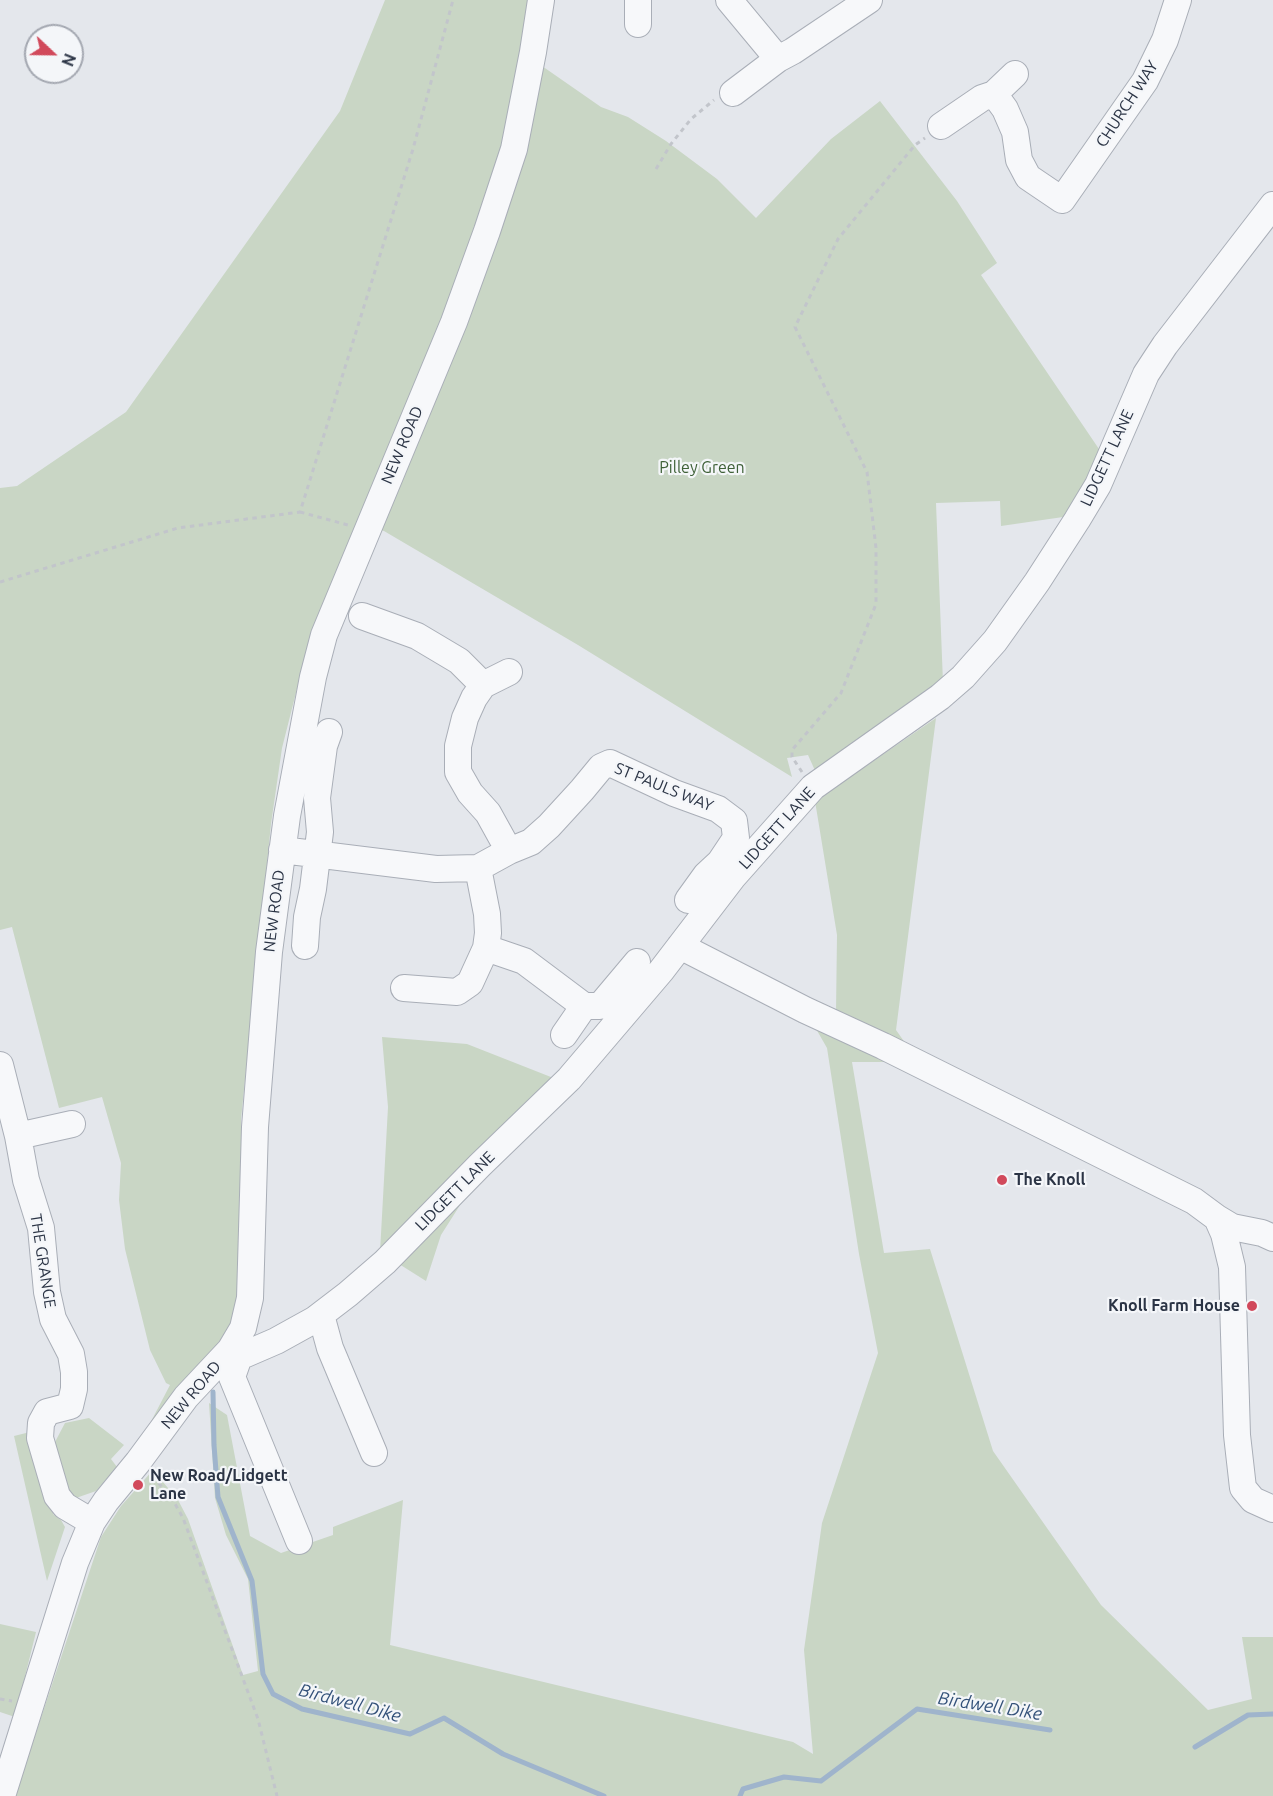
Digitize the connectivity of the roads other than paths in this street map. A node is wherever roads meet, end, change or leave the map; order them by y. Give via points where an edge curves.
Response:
1 (541, 0) edge
2 (729, 0) edge
3 (869, 0) edge
4 (1178, 0) edge
5 (778, 59) junction
6 (1015, 74) dead end
7 (732, 93) road end
8 (994, 94) junction
9 (941, 126) road end
10 (1273, 205) edge
11 (362, 616) dead end
12 (509, 672) dead end
13 (483, 685) junction
14 (329, 732) dead end
15 (282, 850) junction
16 (509, 851) junction
17 (317, 855) junction
18 (478, 868) junction
19 (688, 900) dead end
20 (305, 946) dead end
21 (680, 946) junction
22 (486, 948) junction
23 (637, 962) dead end
24 (404, 988) dead end
25 (584, 1006) junction
26 (564, 1035) dead end
27 (0, 1065) edge
28 (72, 1124) dead end
29 (18, 1137) junction
30 (1217, 1218) junction
31 (1273, 1238) edge
32 (321, 1315) junction
33 (235, 1354) junction
34 (374, 1453) dead end
35 (1273, 1509) edge
36 (92, 1522) junction
37 (299, 1541) dead end
38 (2, 1796) edge

1 - 15 street, NEW ROAD via 511,160 454,322 324,635
2 - 5 street
3 - 5 street
4 - 8 street, CHURCH WAY via 1165,40 1144,81 1056,208 1028,177 1019,160 1012,124
5 - 7 street
6 - 8 street
8 - 9 street
10 - 21 street, LIDGETT LANE via 1146,374 1098,485 995,641 940,698 813,787 733,877
11 - 13 street via 417,636 459,661
12 - 13 street
13 - 16 street via 465,718 458,746 458,772
14 - 17 street via 316,798 320,832
15 - 17 street, ST PAULS WAY
15 - 33 street, NEW ROAD via 269,952 255,1127 250,1298
16 - 18 street, ST PAULS WAY
16 - 19 street, ST PAULS WAY via 531,842 601,767 610,763 718,809 734,821 736,838
17 - 18 street, ST PAULS WAY via 436,869
17 - 20 street
18 - 22 street via 487,914
21 - 30 street via 1194,1201
21 - 32 street, LIDGETT LANE via 569,1079 385,1262
22 - 24 street via 470,983 457,992
22 - 25 street via 524,961
23 - 25 street via 600,1006
25 - 26 street
27 - 29 street, THE GRANGE
28 - 29 street
29 - 36 street, THE GRANGE via 41,1228 53,1319 74,1372 70,1406 47,1412 40,1438 57,1496 65,1506
30 - 31 street via 1232,1227
30 - 35 street via 1232,1267 1237,1436 1243,1488 1253,1500
32 - 33 street, LIDGETT LANE via 276,1341
32 - 34 street via 330,1348
33 - 36 street, NEW ROAD via 186,1397
33 - 37 street via 232,1377
36 - 38 street, NEW ROAD via 75,1563

